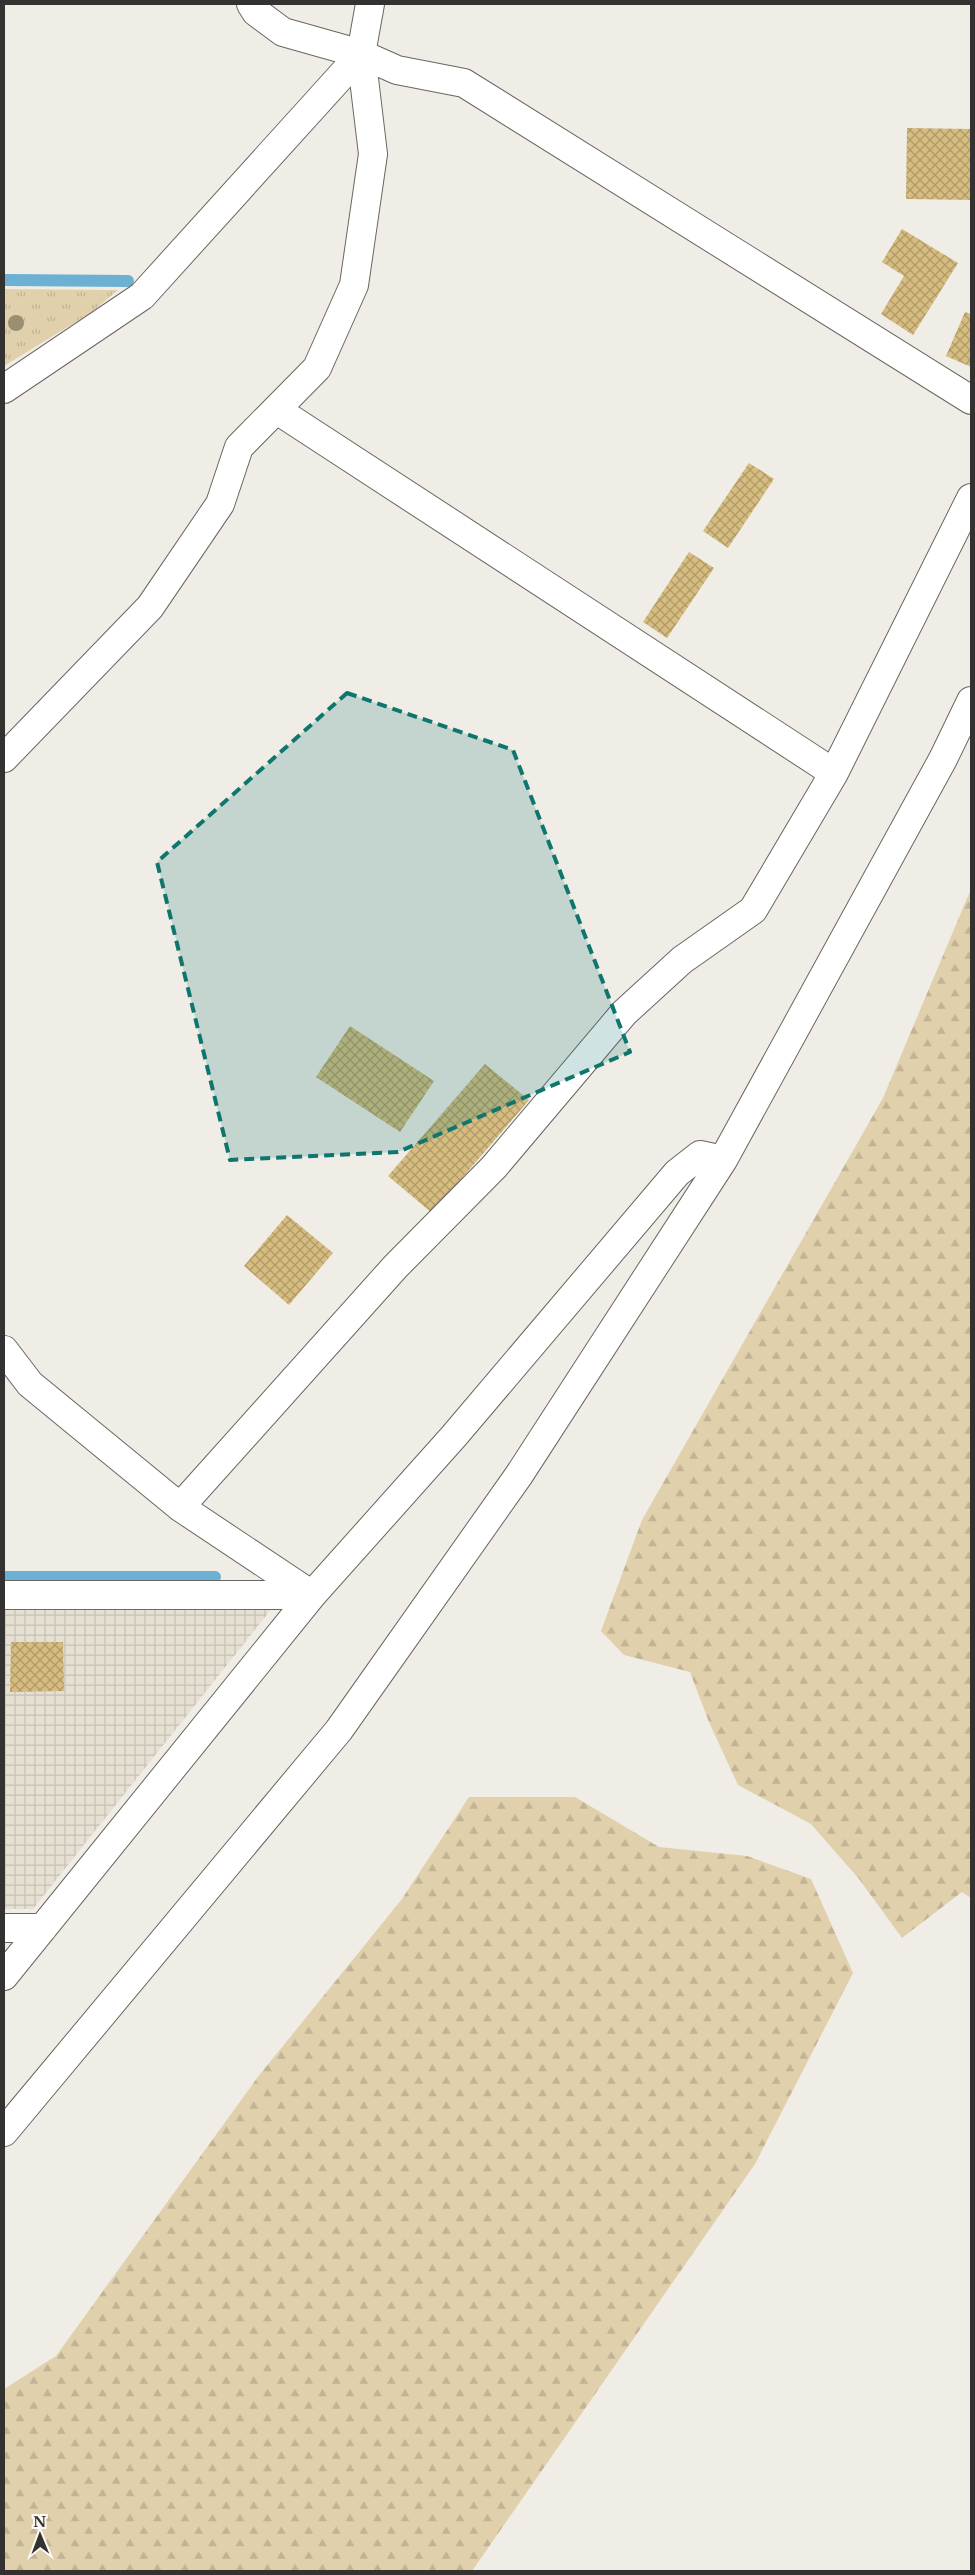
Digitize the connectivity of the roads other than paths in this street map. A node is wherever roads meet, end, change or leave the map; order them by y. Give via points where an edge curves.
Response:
1 (251, 4) edge
2 (370, 4) edge
3 (361, 54) junction
4 (4, 389) edge
5 (971, 400) edge
6 (278, 410) junction
7 (971, 498) edge
8 (971, 701) edge
9 (4, 758) edge
10 (834, 773) junction
11 (723, 1160) junction
12 (4, 1350) edge
13 (180, 1507) junction
14 (4, 1595) edge
15 (312, 1596) junction
16 (4, 1928) edge
17 (43, 1928) junction
18 (4, 1976) edge
19 (4, 2132) edge

1 - 3 street via 256,12 282,32
2 - 3 street
3 - 4 street via 142,296
3 - 5 street via 397,70 464,83
3 - 6 street via 373,154 354,285 317,368
6 - 9 street via 239,447 220,504 150,607
6 - 10 street
7 - 10 street
8 - 11 street via 943,759
10 - 13 street via 753,910 682,960 624,1013 494,1167 396,1266
11 - 15 street via 700,1155 677,1173 454,1436
11 - 19 street via 518,1476 339,1730
12 - 13 street via 30,1384
13 - 15 street
14 - 15 street
15 - 17 street
16 - 17 street
17 - 18 street

